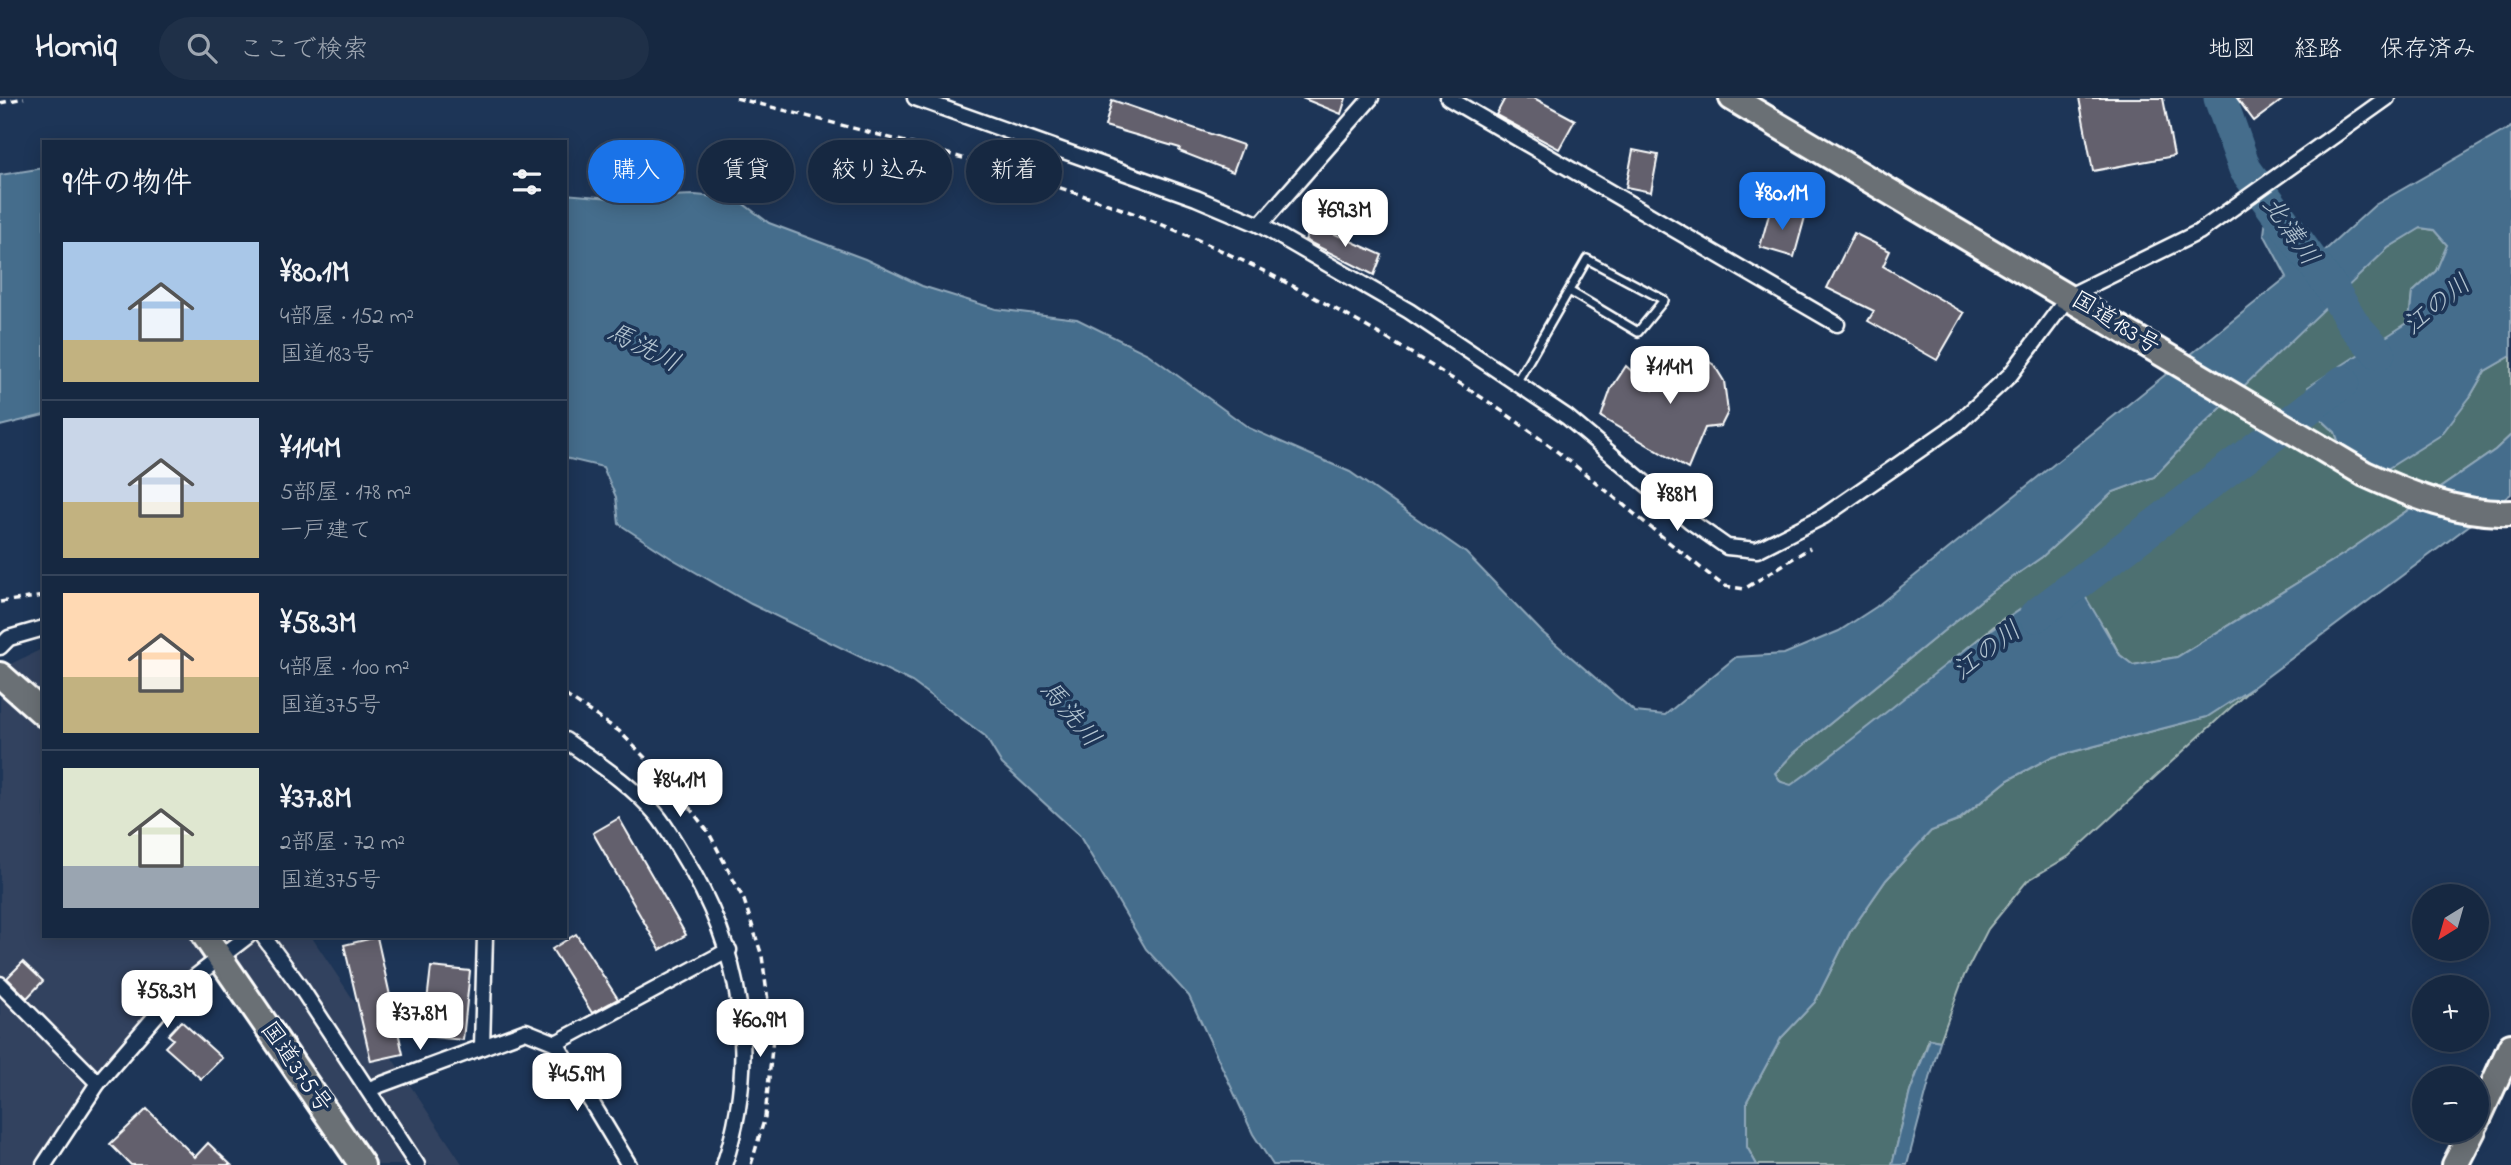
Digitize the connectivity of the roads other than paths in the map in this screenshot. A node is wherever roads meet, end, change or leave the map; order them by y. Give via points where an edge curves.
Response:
1 (915, 98) edge
2 (1371, 98) edge
3 (1448, 98) edge
4 (1732, 98) edge
5 (2387, 98) edge
6 (1260, 225) junction
7 (1569, 291) junction
8 (2069, 296) junction
9 (1837, 324) dead end
10 (1516, 383) junction
11 (2511, 513) edge
12 (42, 629) edge
13 (0, 647) edge
14 (0, 675) edge
15 (42, 712) edge
16 (567, 742) edge
17 (206, 938) edge
18 (245, 938) edge
19 (264, 938) edge
20 (485, 938) edge
21 (729, 950) junction
22 (220, 958) junction
23 (0, 984) edge
24 (556, 1044) junction
25 (2511, 1046) edge
26 (482, 1047) junction
27 (98, 1083) junction
28 (369, 1089) junction
29 (2489, 1094) edge
30 (2466, 1143) edge
31 (44, 1165) edge
32 (362, 1165) edge
33 (417, 1165) edge
34 (629, 1165) edge
35 (724, 1165) edge
36 (2455, 1165) edge

1 - 6 street
2 - 6 street
3 - 9 street
4 - 8 highway, 国道183号
5 - 8 street via 2199,232
6 - 10 street via 1409,311
7 - 7 lane via 1587,259 1664,300 1638,332
7 - 10 lane
8 - 10 street via 2010,375 1957,424 1824,516 1757,550 1727,547 1567,417
8 - 11 highway, 国道183号 via 2365,474 2408,494 2451,506
12 - 13 street via 9,638
14 - 15 highway
16 - 21 street via 604,767 656,814 707,894
17 - 22 highway, 国道375号
18 - 22 street
19 - 28 street
20 - 26 street
21 - 24 street
21 - 35 street via 741,1017 743,1083
22 - 27 street via 178,990
22 - 32 highway, 国道375号
23 - 27 street
24 - 26 street via 526,1031
24 - 34 street
25 - 29 highway
26 - 28 street
27 - 31 street
28 - 33 street
30 - 36 highway

